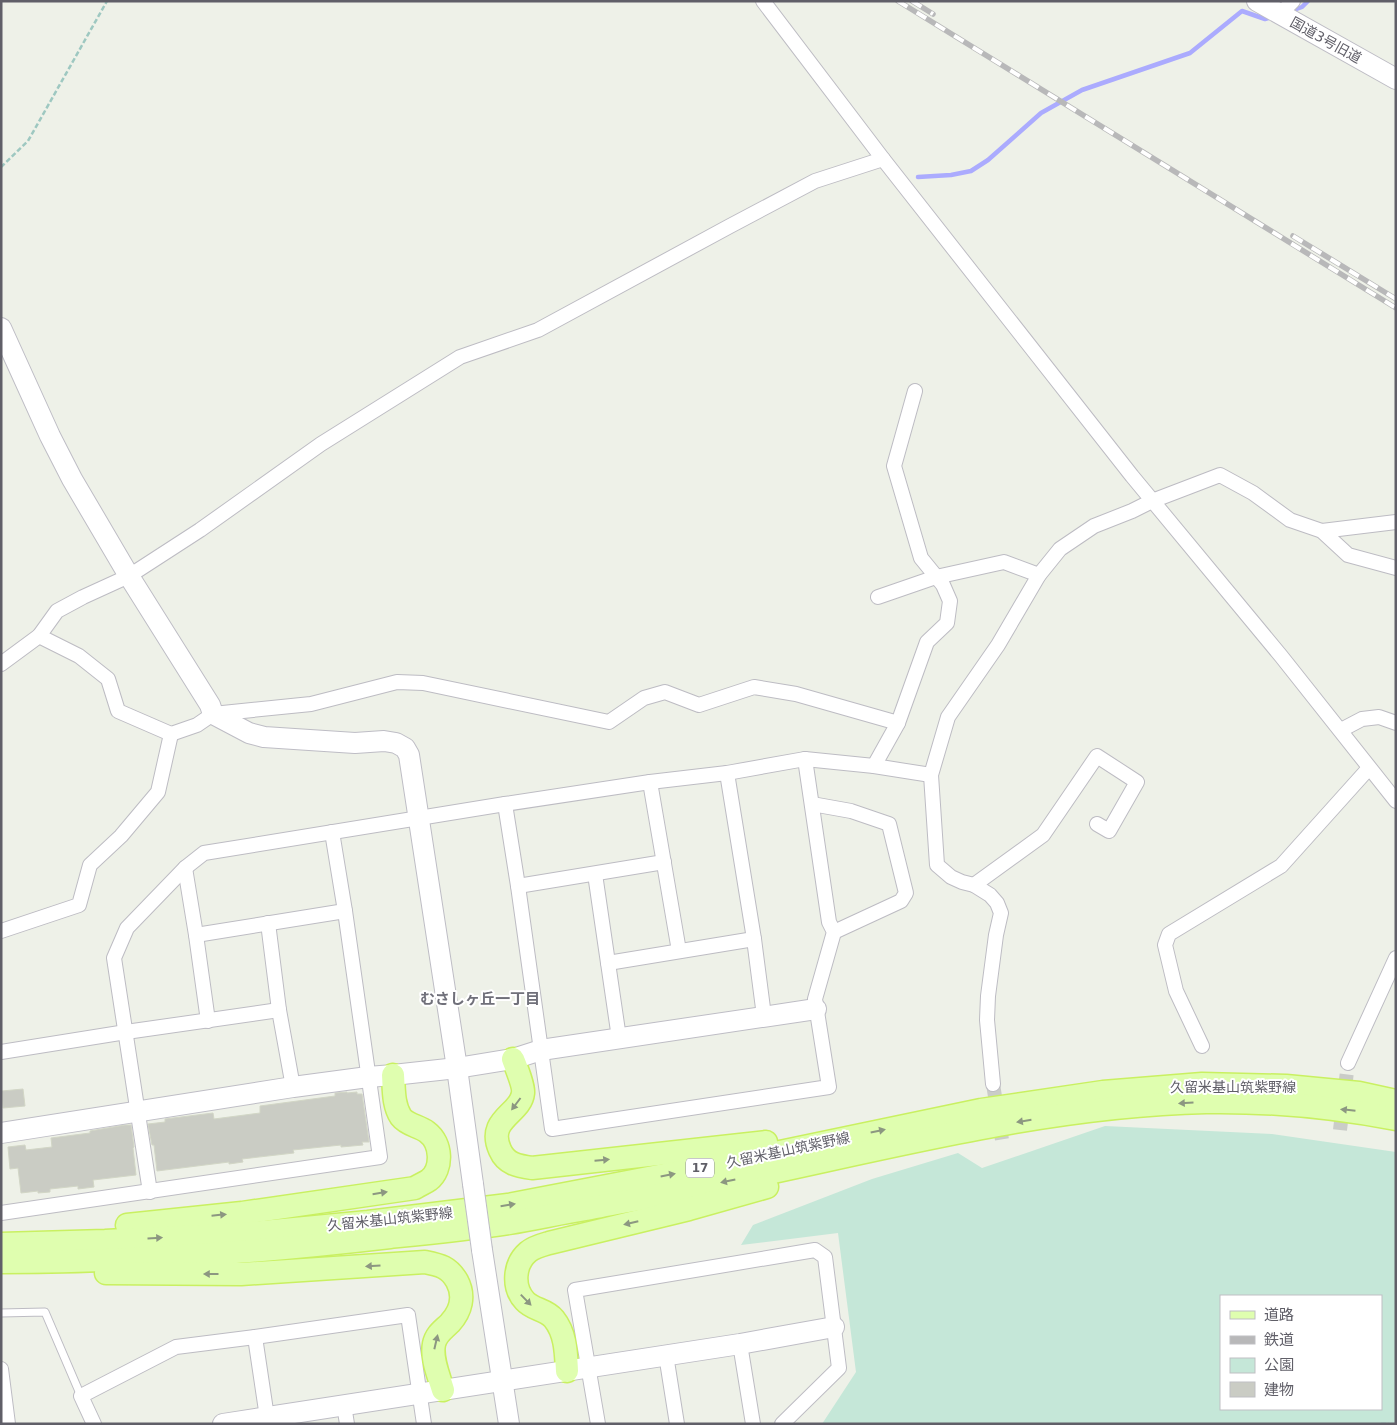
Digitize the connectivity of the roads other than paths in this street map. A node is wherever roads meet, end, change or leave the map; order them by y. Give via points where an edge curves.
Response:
1 (763, 1) edge
2 (1257, 1) edge
3 (1287, 8) edge
4 (1396, 79) edge
5 (883, 159) junction
6 (1, 328) edge
7 (916, 391) dead end
8 (1152, 501) junction
9 (1396, 522) edge
10 (1322, 531) junction
11 (1396, 568) edge
12 (1040, 575) junction
13 (130, 576) junction
14 (936, 577) junction
15 (878, 597) dead end
16 (39, 636) junction
17 (1, 664) edge
18 (212, 714) junction
19 (898, 723) junction
20 (1396, 723) edge
21 (1340, 730) junction
22 (171, 734) junction
23 (805, 759) junction
24 (874, 766) junction
25 (1369, 768) junction
26 (727, 773) junction
27 (931, 775) junction
28 (650, 782) junction
29 (1396, 801) edge
30 (505, 804) junction
31 (812, 804) junction
32 (418, 818) junction
33 (1097, 824) dead end
34 (332, 832) junction
35 (664, 862) junction
36 (185, 868) junction
37 (595, 874) junction
38 (974, 885) junction
39 (518, 886) junction
40 (345, 911) junction
41 (268, 923) junction
42 (1, 931) edge
43 (834, 932) junction
44 (196, 935) junction
45 (754, 939) junction
46 (679, 951) junction
47 (1396, 958) edge
48 (608, 963) junction
49 (816, 1009) junction
50 (279, 1010) junction
51 (764, 1016) junction
52 (208, 1021) junction
53 (126, 1032) junction
54 (619, 1038) junction
55 (1202, 1046) dead end
56 (541, 1050) junction
57 (1, 1052) edge
58 (513, 1059) junction
59 (1348, 1063) tunnel mouth
60 (457, 1068) junction
61 (393, 1075) junction
62 (368, 1077) junction
63 (993, 1084) tunnel mouth
64 (293, 1087) junction
65 (1396, 1101) edge
66 (138, 1112) junction
67 (1396, 1119) edge
68 (1, 1134) edge
69 (845, 1148) junction
70 (150, 1192) junction
71 (1, 1213) edge
72 (33, 1243) junction
73 (1, 1244) edge
74 (9, 1262) edge
75 (1, 1313) edge
76 (834, 1327) junction
77 (255, 1338) junction
78 (740, 1344) junction
79 (666, 1355) junction
80 (1, 1369) edge
81 (578, 1369) junction
82 (502, 1381) junction
83 (443, 1390) junction
84 (419, 1394) junction
85 (81, 1396) junction
86 (345, 1415) edge
87 (268, 1420) edge
88 (8, 1424) edge
89 (94, 1424) edge
90 (222, 1424) edge
91 (424, 1424) edge
92 (509, 1424) edge
93 (598, 1424) edge
94 (676, 1424) edge
95 (753, 1424) edge
96 (782, 1424) edge

1 - 5 street
2 - 3 street, 国道3号旧道
3 - 4 street, 国道3号旧道
5 - 8 street
5 - 13 street via 815,181 538,330 460,357 321,444
6 - 13 street via 72,479
7 - 14 street via 894,466 921,558
8 - 10 street via 1220,475 1253,493 1290,520
8 - 12 street via 1094,526 1060,549
8 - 21 street
9 - 10 street
10 - 11 street via 1348,555
12 - 14 street via 1004,562
12 - 27 street via 998,645 948,717
13 - 16 street via 57,611
13 - 18 street via 210,705
14 - 15 street
14 - 19 street via 950,602 947,623 927,642
16 - 17 street
16 - 22 street via 79,656 108,679 118,711
18 - 19 street via 311,704 397,682 423,683 609,722 644,698 665,692 699,705 754,687 796,694
18 - 22 street via 197,725
18 - 32 street via 264,737 396,743 409,755
19 - 24 street
20 - 21 street via 1380,717 1370,718
21 - 25 street
22 - 42 street via 158,792 121,836 90,865 80,905
23 - 24 street
23 - 26 street
23 - 31 street
24 - 27 street
25 - 29 street
25 - 55 street via 1281,866 1169,934 1165,945 1176,991
26 - 28 street
26 - 45 street
27 - 38 street via 937,865 951,877
28 - 30 street
28 - 35 street
30 - 32 street
30 - 39 street
31 - 43 street via 829,922
31 - 43 street via 851,811 889,824 906,893 901,901
32 - 34 street
32 - 60 street
33 - 38 street via 1110,831 1137,782 1097,756 1043,835
34 - 36 street via 204,853
34 - 40 street
35 - 37 street
35 - 46 street
36 - 44 street
36 - 53 street via 127,928 114,958
37 - 39 street
37 - 48 street
38 - 63 street via 990,895 1001,913 988,996
39 - 56 street
40 - 41 street
40 - 62 street
41 - 44 street
41 - 50 street
43 - 49 street via 814,999
44 - 52 street
45 - 46 street
45 - 51 street
46 - 48 street
47 - 59 street
48 - 54 street
49 - 51 street
49 - 56 street via 829,1087 580,1125 552,1129
50 - 52 street
50 - 64 street
51 - 54 street
52 - 53 street
53 - 57 street
53 - 66 street
54 - 56 street
56 - 58 street
58 - 60 street
58 -> 69 main road via 524,1092 499,1125 497,1143 505,1158 518,1166 532,1168 780,1140
60 - 61 street
60 - 82 street, bridge
61 - 62 street
72 -> 61 main road via 88,1229 242,1213 415,1188 429,1180 439,1164 436,1143 429,1133 405,1122 400,1116
62 - 64 street
62 - 70 street via 380,1157
64 - 66 street
69 -> 65 main road, 久留米基山筑紫野線 / 17 via 981,1110 1153,1087 1202,1084 1286,1086
66 - 68 street
66 - 70 street
67 -> 69 main road, 久留米基山筑紫野線 / 17 via 1357,1111 1292,1105 1155,1104
72 -> 69 main road, 久留米基山筑紫野線 / 17 via 240,1234 368,1222 499,1206 714,1166
69 -> 74 main road, 久留米基山筑紫野線 / 17 via 678,1192 512,1222 258,1250 106,1260
69 -> 81 main road via 801,1177 689,1210 533,1248 519,1264 516,1283 525,1302 554,1319
70 - 71 street
72 - 73 main road, 久留米基山筑紫野線 / 17
83 -> 74 main road via 434,1358 434,1345 438,1334 456,1315 462,1298 456,1279 441,1265 425,1262 241,1274 150,1274 59,1272
75 - 85 lane via 45,1312
76 - 78 street
76 - 81 street via 825,1257 815,1250 806,1251 575,1290
76 - 96 street via 839,1368
77 - 84 street via 408,1315
77 - 85 street via 176,1347
77 - 87 street
78 - 79 street
78 - 95 street
79 - 81 street
79 - 94 street
80 - 88 street
81 - 82 street
81 - 93 street
82 - 83 street
82 - 92 street
83 - 84 street
84 - 86 street
84 - 91 street
85 - 89 street
86 - 87 street
87 - 90 street

